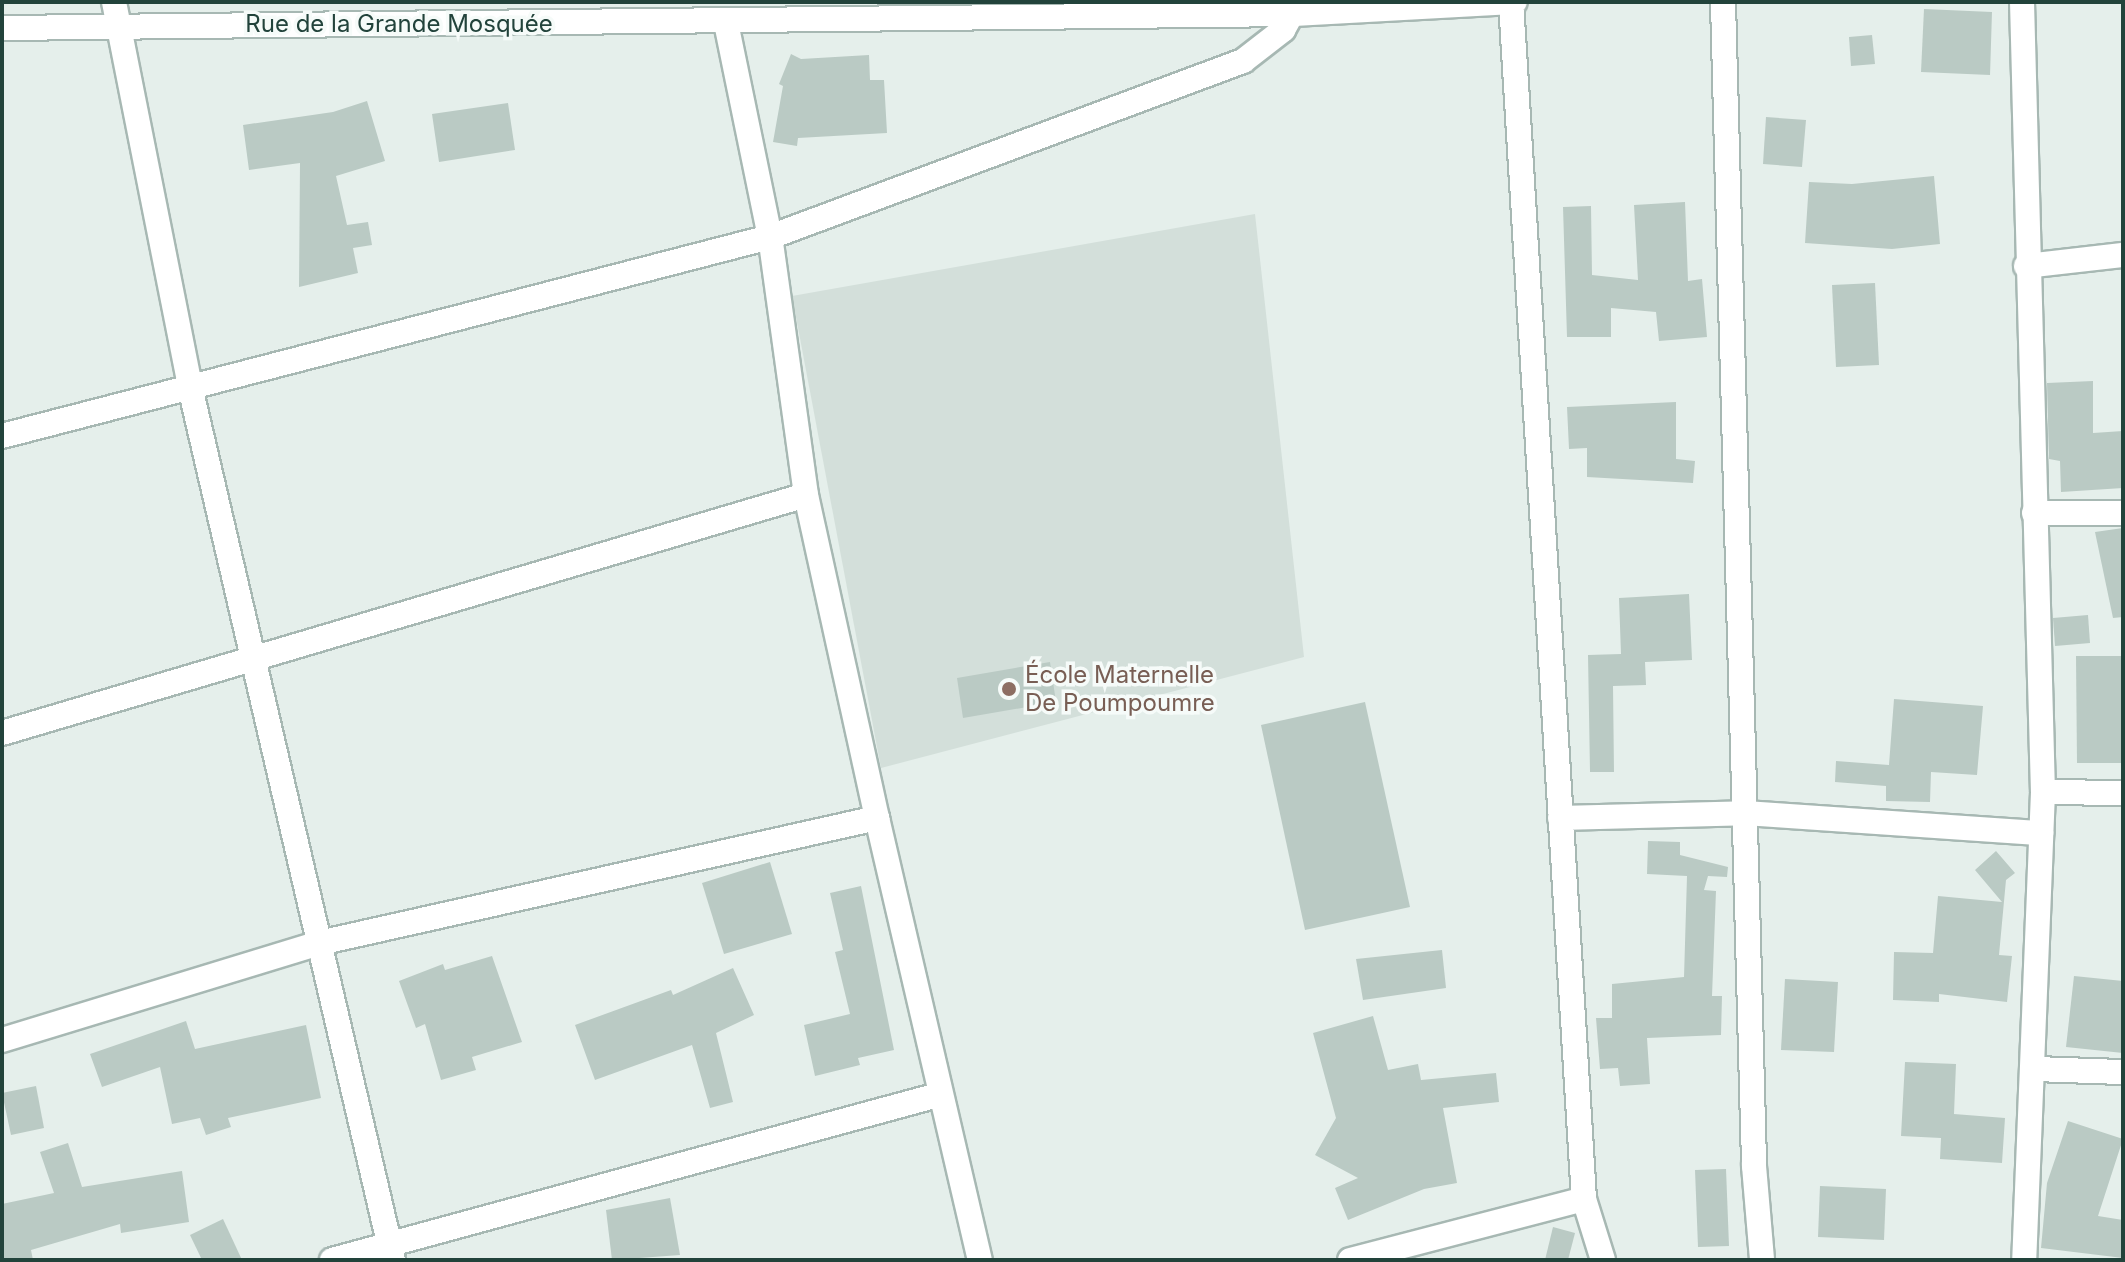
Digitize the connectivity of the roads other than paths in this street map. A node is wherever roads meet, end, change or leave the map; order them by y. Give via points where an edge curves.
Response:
1 (114, 2) edge
2 (1513, 2) edge
3 (1723, 2) edge
4 (2022, 2) edge
5 (1478, 4) edge
6 (1146, 7) edge
7 (1292, 14) junction
8 (726, 22) junction
9 (119, 27) junction
10 (2, 28) edge
11 (770, 237) junction
12 (2123, 255) edge
13 (2026, 266) junction
14 (190, 387) junction
15 (2, 436) edge
16 (806, 495) junction
17 (2034, 513) junction
18 (2123, 513) edge
19 (253, 657) junction
20 (2, 733) edge
21 (2043, 792) junction
22 (2123, 793) edge
23 (1745, 813) junction
24 (877, 818) junction
25 (1560, 818) junction
26 (2041, 833) junction
27 (319, 943) junction
28 (2, 1040) edge
29 (2035, 1069) junction
30 (2123, 1072) edge
31 (938, 1095) junction
32 (1584, 1199) junction
33 (391, 1252) edge
34 (332, 1260) edge
35 (980, 1260) edge
36 (1350, 1260) edge
37 (1603, 1260) edge
38 (1762, 1260) edge
39 (2024, 1260) edge

1 - 9 street
2 - 5 street, Rue de la Grande Mosquée
2 - 25 street
3 - 23 street
4 - 13 street
5 - 7 street, Rue de la Grande Mosquée
6 - 7 street, Rue de la Grande Mosquée
6 - 8 street, Rue de la Grande Mosquée
7 - 11 street via 1283,30 1243,61
8 - 9 street, Rue de la Grande Mosquée
8 - 11 street
9 - 10 street, Rue de la Grande Mosquée
9 - 14 street
11 - 14 street
11 - 16 street
12 - 13 street
13 - 17 street
14 - 15 street
14 - 19 street
16 - 19 street
16 - 24 street
17 - 18 street
17 - 21 street
19 - 20 street
19 - 27 street
21 - 22 street
21 - 26 street
23 - 25 street
23 - 26 street
23 - 38 street
24 - 27 street
24 - 31 street
25 - 32 street
26 - 29 street
27 - 28 street
27 - 33 street
29 - 30 street
29 - 39 street
31 - 33 street
31 - 35 street
32 - 36 street
32 - 37 street
33 - 34 street

